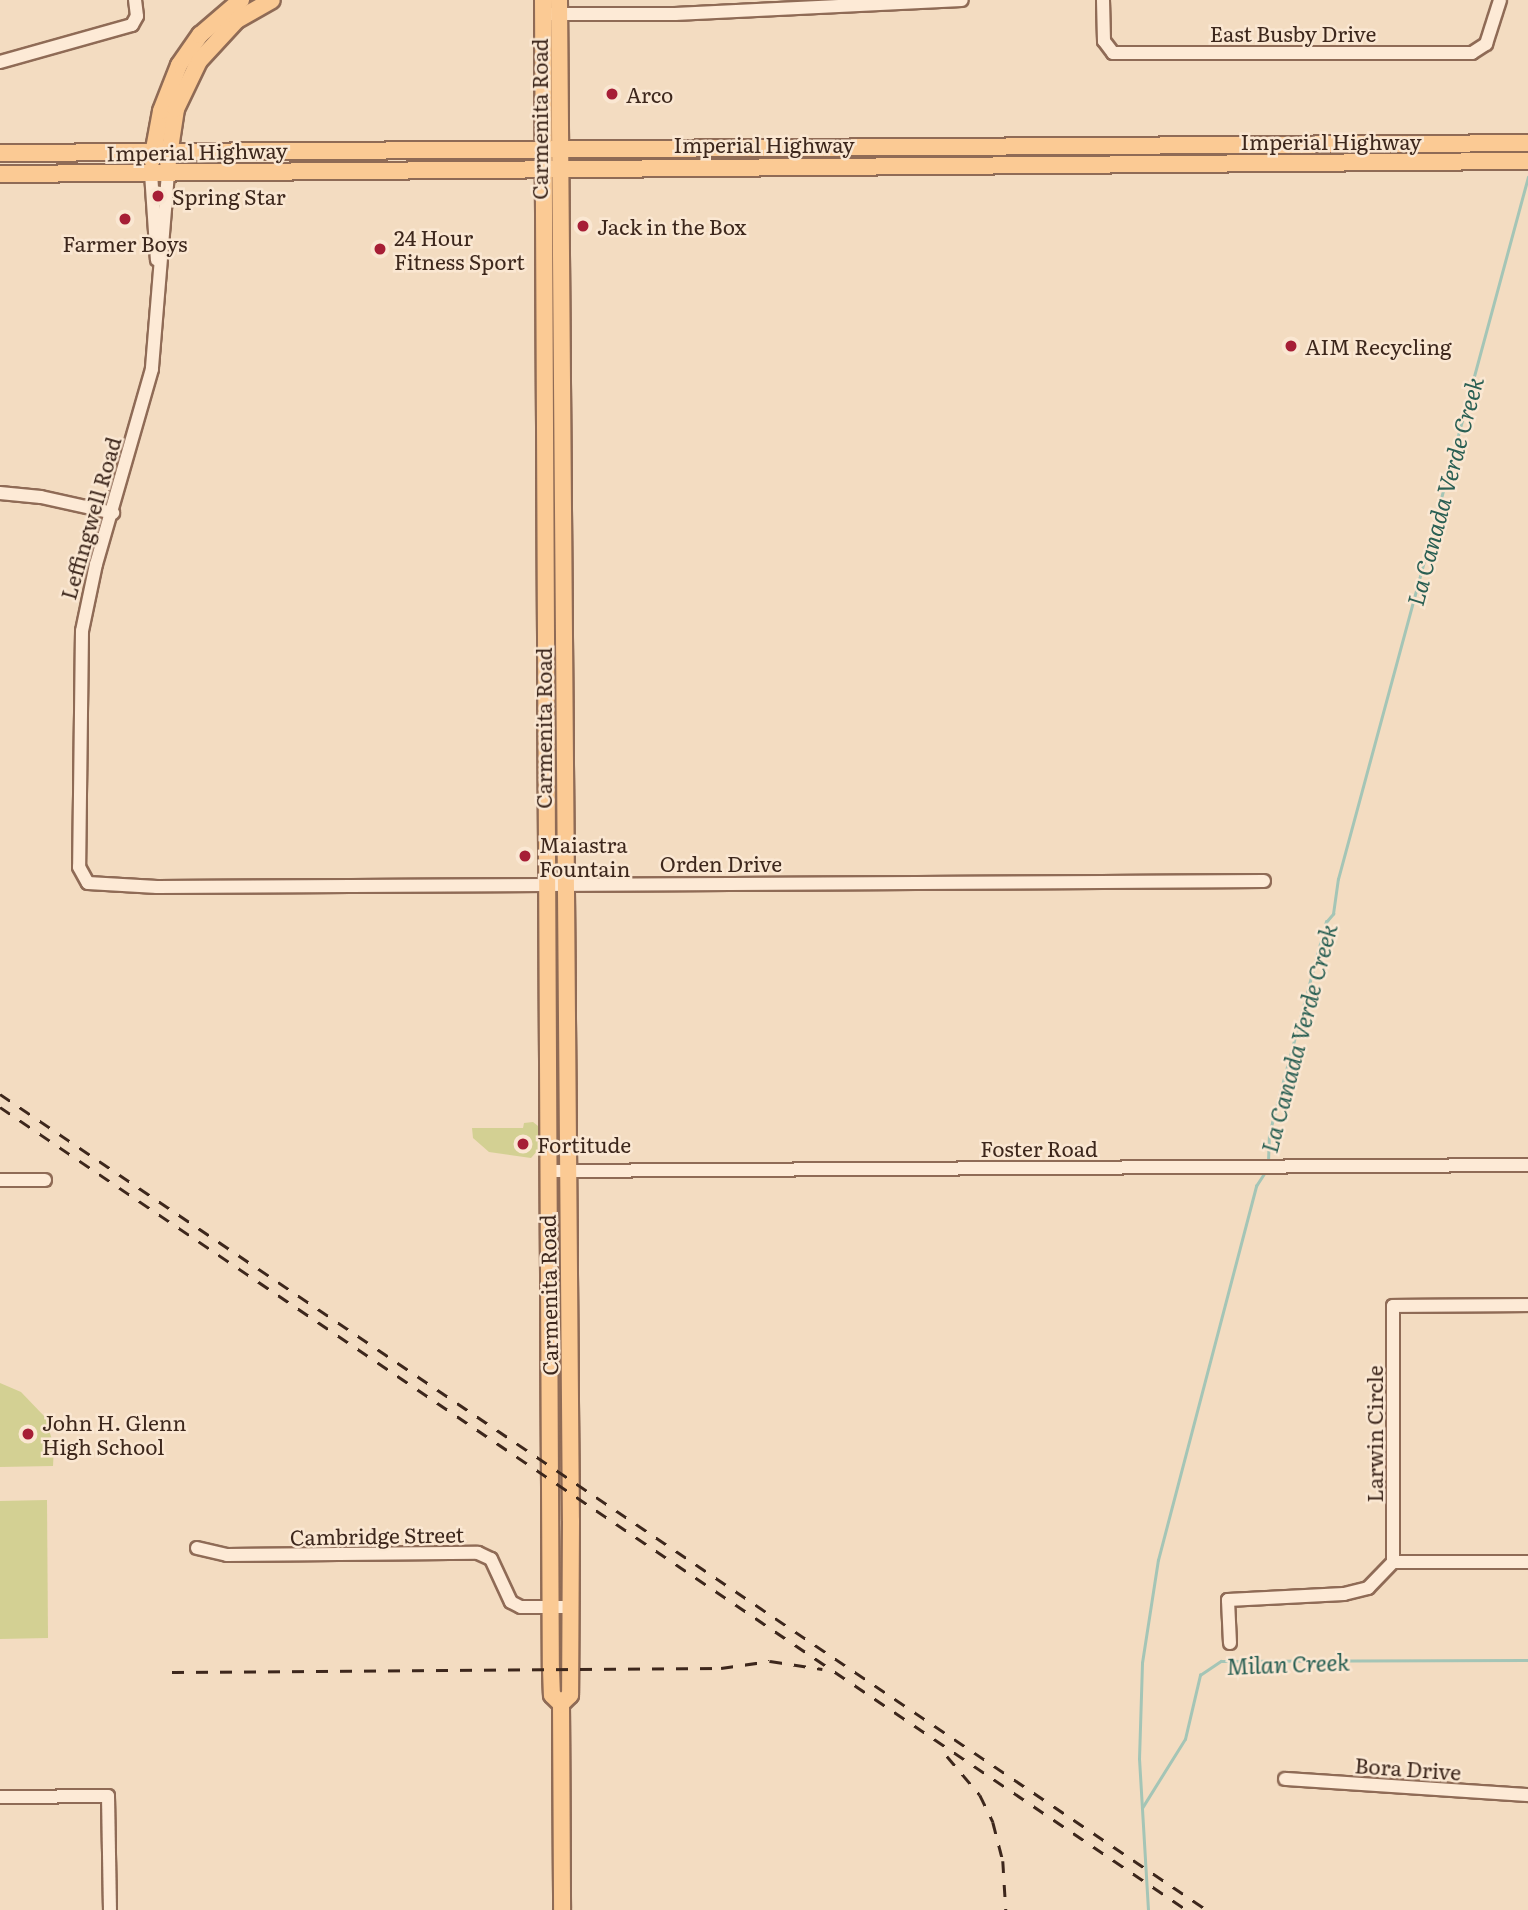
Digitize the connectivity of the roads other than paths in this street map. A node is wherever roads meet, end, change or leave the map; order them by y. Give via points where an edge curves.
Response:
1 (135, 0) edge
2 (241, 0) edge
3 (272, 0) edge
4 (962, 0) edge
5 (1103, 0) edge
6 (1500, 0) edge
7 (551, 7) edge
8 (0, 61) edge
9 (1528, 144) edge
10 (542, 149) junction
11 (560, 149) junction
12 (161, 152) junction
13 (0, 153) edge
14 (1528, 161) edge
15 (542, 166) junction
16 (560, 166) junction
17 (160, 173) junction
18 (0, 174) edge
19 (0, 493) edge
20 (113, 513) junction
21 (545, 653) junction
22 (563, 654) junction
23 (1264, 881) dead end
24 (547, 883) junction
25 (565, 883) junction
26 (94, 886) joint
27 (1528, 1165) edge
28 (567, 1170) junction
29 (550, 1171) junction
30 (0, 1180) edge
31 (45, 1180) dead end
32 (1528, 1305) edge
33 (197, 1548) dead end
34 (1393, 1562) junction
35 (1528, 1562) edge
36 (551, 1607) junction
37 (569, 1607) junction
38 (1230, 1643) dead end
39 (561, 1704) junction
40 (1285, 1779) dead end
41 (1528, 1795) edge
42 (0, 1797) edge
43 (110, 1910) edge
44 (562, 1910) edge

1 - 8 street via 137,16 132,25
2 - 12 main road, Leffingwell Road via 207,28 179,65 161,111
3 - 12 main road, Leffingwell Road via 237,20 204,54 180,96
4 - 7 street via 675,14
5 - 6 street, East Busby Drive via 1106,49 1113,53 1481,50
7 - 10 main road, Carmenita Road
7 - 11 main road, Carmenita Road
9 - 11 main road, Imperial Highway
10 - 11 main road, Imperial Highway
10 - 12 main road, Imperial Highway
10 - 15 main road, Carmenita Road
11 - 16 main road, Carmenita Road
12 - 13 main road, Imperial Highway
12 - 17 main road, Leffingwell Road
14 - 16 main road, Imperial Highway
15 - 16 main road, Imperial Highway
15 - 17 main road, Imperial Highway
15 - 21 main road, Carmenita Road
16 - 22 main road, Carmenita Road
17 - 18 main road, Imperial Highway
17 - 20 street, Leffingwell Road via 152,369
19 - 20 street
20 - 26 street, Leffingwell Road via 90,587 79,663 79,867 84,880
21 - 22 main road
21 - 24 main road, Carmenita Road
22 - 25 main road, Carmenita Road
23 - 25 street, Orden Drive
24 - 25 street, Orden Drive
24 - 26 street, Orden Drive
24 - 29 main road, Carmenita Road
25 - 28 main road, Carmenita Road
27 - 28 street, Foster Road
28 - 29 street, Foster Road
28 - 37 main road, Carmenita Road
29 - 36 main road, Carmenita Road
30 - 31 street
32 - 34 street, Larwin Circle via 1393,1306
33 - 36 street, Cambridge Street via 227,1555 478,1553 491,1559 511,1602
34 - 35 street
34 - 38 street via 1368,1588 1356,1591 1228,1600
36 - 37 street, Cambridge Street
36 - 39 main road, Carmenita Road via 552,1695
37 - 39 main road, Carmenita Road via 570,1695
39 - 44 main road, Carmenita Road
40 - 41 street, Bora Drive
42 - 43 street via 108,1796

